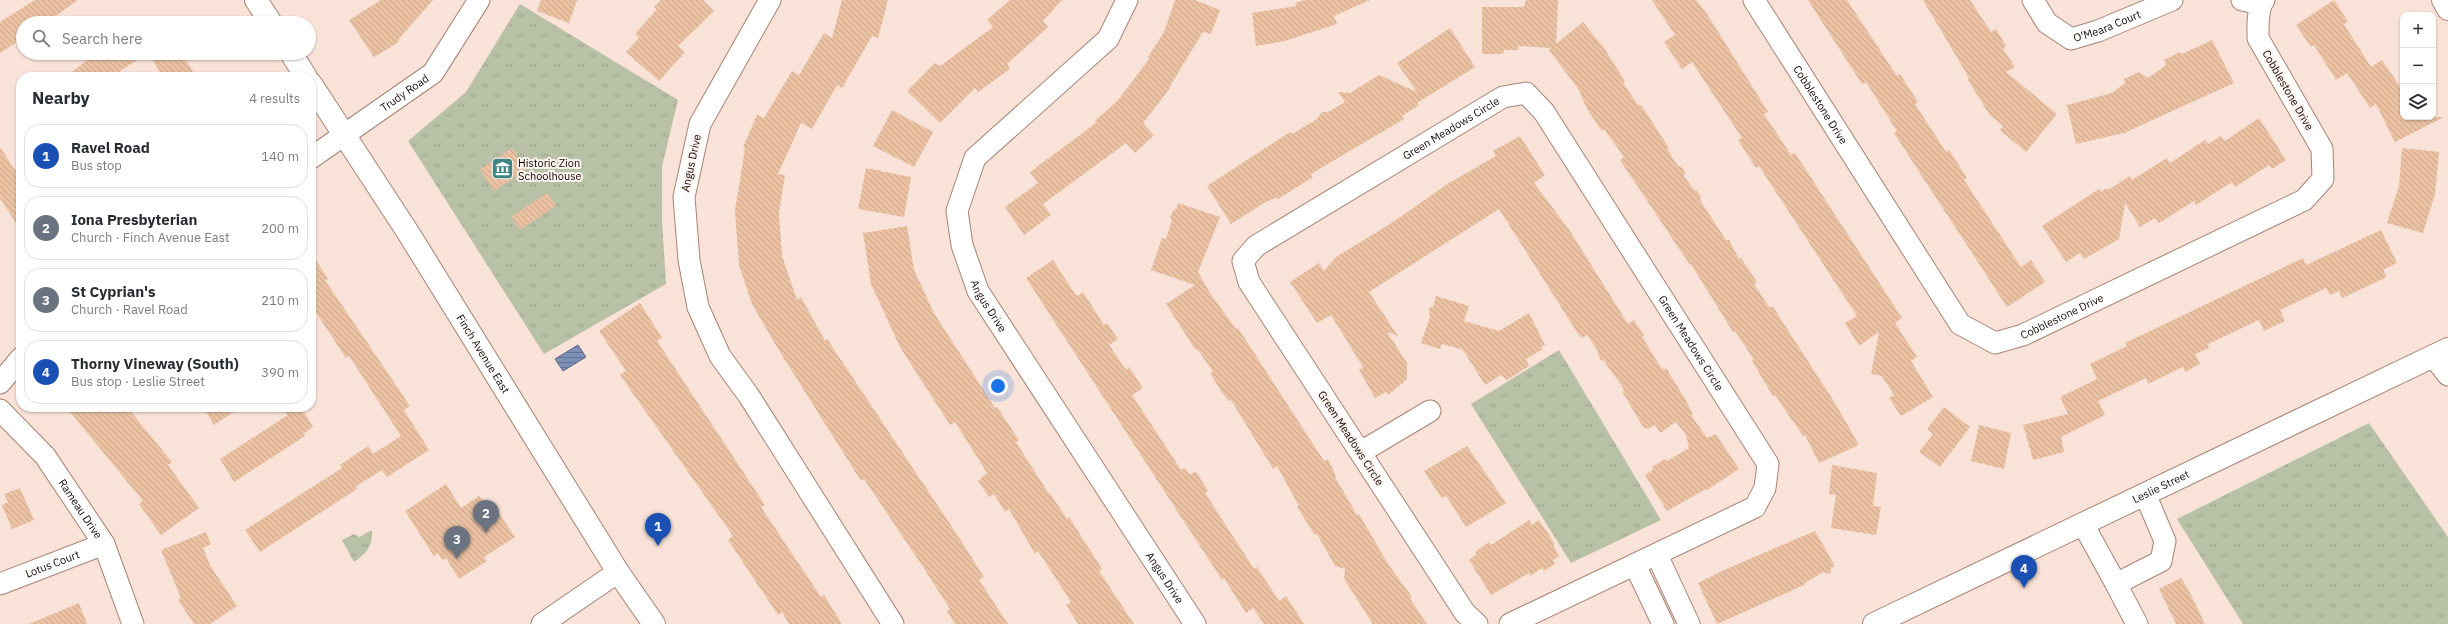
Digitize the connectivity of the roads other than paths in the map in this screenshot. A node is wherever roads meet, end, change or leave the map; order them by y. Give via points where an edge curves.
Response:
1 (256, 0) edge
2 (479, 0) edge
3 (770, 0) edge
4 (1127, 0) edge
5 (1754, 0) edge
6 (2033, 0) edge
7 (2172, 0) edge
8 (2443, 0) edge
9 (2256, 1) edge
10 (2448, 9) edge
11 (266, 16) edge
12 (295, 60) edge
13 (303, 72) edge
14 (316, 92) edge
15 (345, 135) junction
16 (316, 155) edge
17 (2440, 353) edge
18 (16, 364) edge
19 (2448, 375) edge
20 (0, 383) edge
21 (0, 410) edge
22 (1430, 411) dead end
23 (1361, 452) junction
24 (2145, 494) junction
25 (2083, 524) junction
26 (104, 544) junction
27 (1657, 555) junction
28 (1635, 566) junction
29 (618, 572) junction
30 (0, 584) edge
31 (2116, 584) junction
32 (133, 624) edge
33 (542, 624) edge
34 (654, 624) edge
35 (893, 624) edge
36 (1195, 624) edge
37 (1477, 624) edge
38 (1510, 624) edge
39 (1663, 624) edge
40 (1689, 624) edge
41 (1874, 624) edge
42 (2137, 624) edge

1 - 11 main road
2 - 15 street, Trudy Road via 432,73
3 - 35 street, Angus Drive via 700,124 684,197 688,260 698,307 720,356 749,396
4 - 36 street, Angus Drive via 1108,39 975,158 958,211 962,245 978,291
5 - 9 street, Cobblestone Drive via 1960,324 1995,343 2023,335 2304,200 2323,179 2322,149 2258,38
6 - 7 street, O'Meara Court via 2047,22 2071,39 2098,31
8 - 10 main road
12 - 13 main road
14 - 15 main road, Finch Avenue East
15 - 16 street, Trudy Road
15 - 29 main road, Finch Avenue East
17 - 19 street
17 - 24 main road, Leslie Street
18 - 20 street
21 - 26 street, Rameau Drive via 45,456
22 - 23 street
23 - 27 street, Green Meadows Circle via 1250,282 1243,261 1256,246 1503,97 1526,93 1544,112 1768,464 1765,488 1755,506
23 - 37 street, Green Meadows Circle via 1465,613
24 - 25 main road, Leslie Street
24 - 31 street via 2165,541 2161,561
25 - 31 street
25 - 41 main road, Leslie Street
26 - 30 street, Lotus Court
26 - 32 street, Rameau Drive
27 - 28 street, Green Meadows Circle
27 - 40 street
28 - 38 street, Green Meadows Circle
28 - 39 street
29 - 33 street
29 - 34 main road, Finch Avenue East
31 - 42 street

